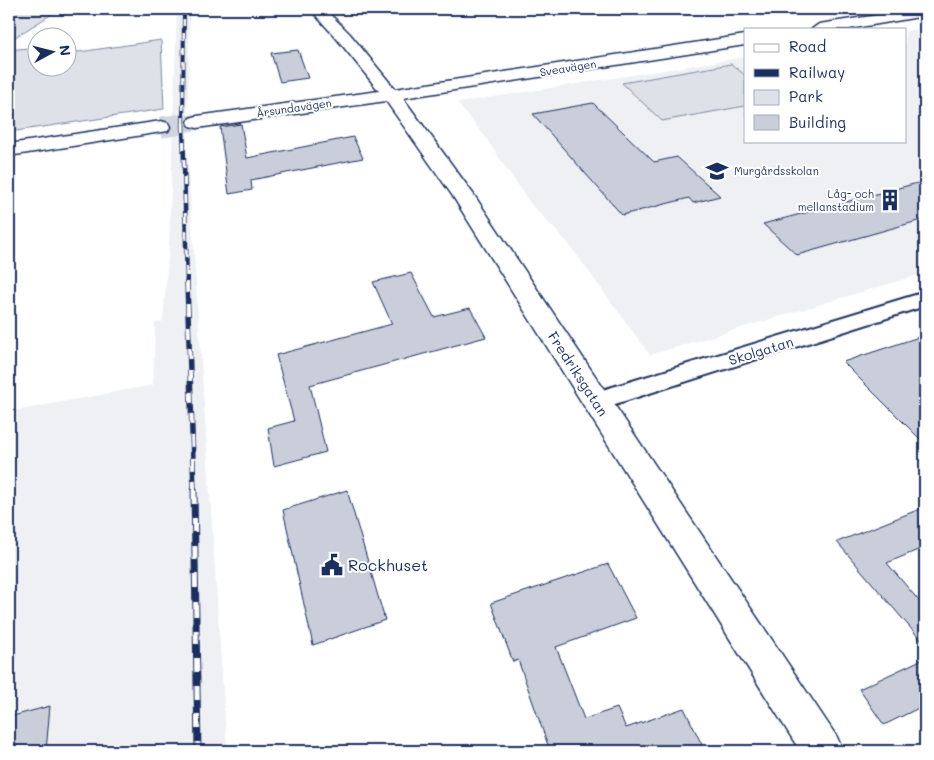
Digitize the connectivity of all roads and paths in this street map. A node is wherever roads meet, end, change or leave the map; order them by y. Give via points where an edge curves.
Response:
1 (317, 9) edge
2 (925, 12) edge
3 (825, 28) edge
4 (744, 40) edge
5 (390, 94) junction
6 (197, 122) tunnel mouth
7 (161, 127) tunnel mouth
8 (9, 150) edge
9 (925, 299) edge
10 (596, 401) junction
11 (823, 751) edge

1 - 5 main road, Fredriksgatan
2 - 3 main road
4 - 5 main road, Sveavägen
5 - 6 main road, Årsundavägen
5 - 10 main road, Fredriksgatan via 463,195
7 - 8 main road
9 - 10 street, Skolgatan
10 - 11 main road, Fredriksgatan

